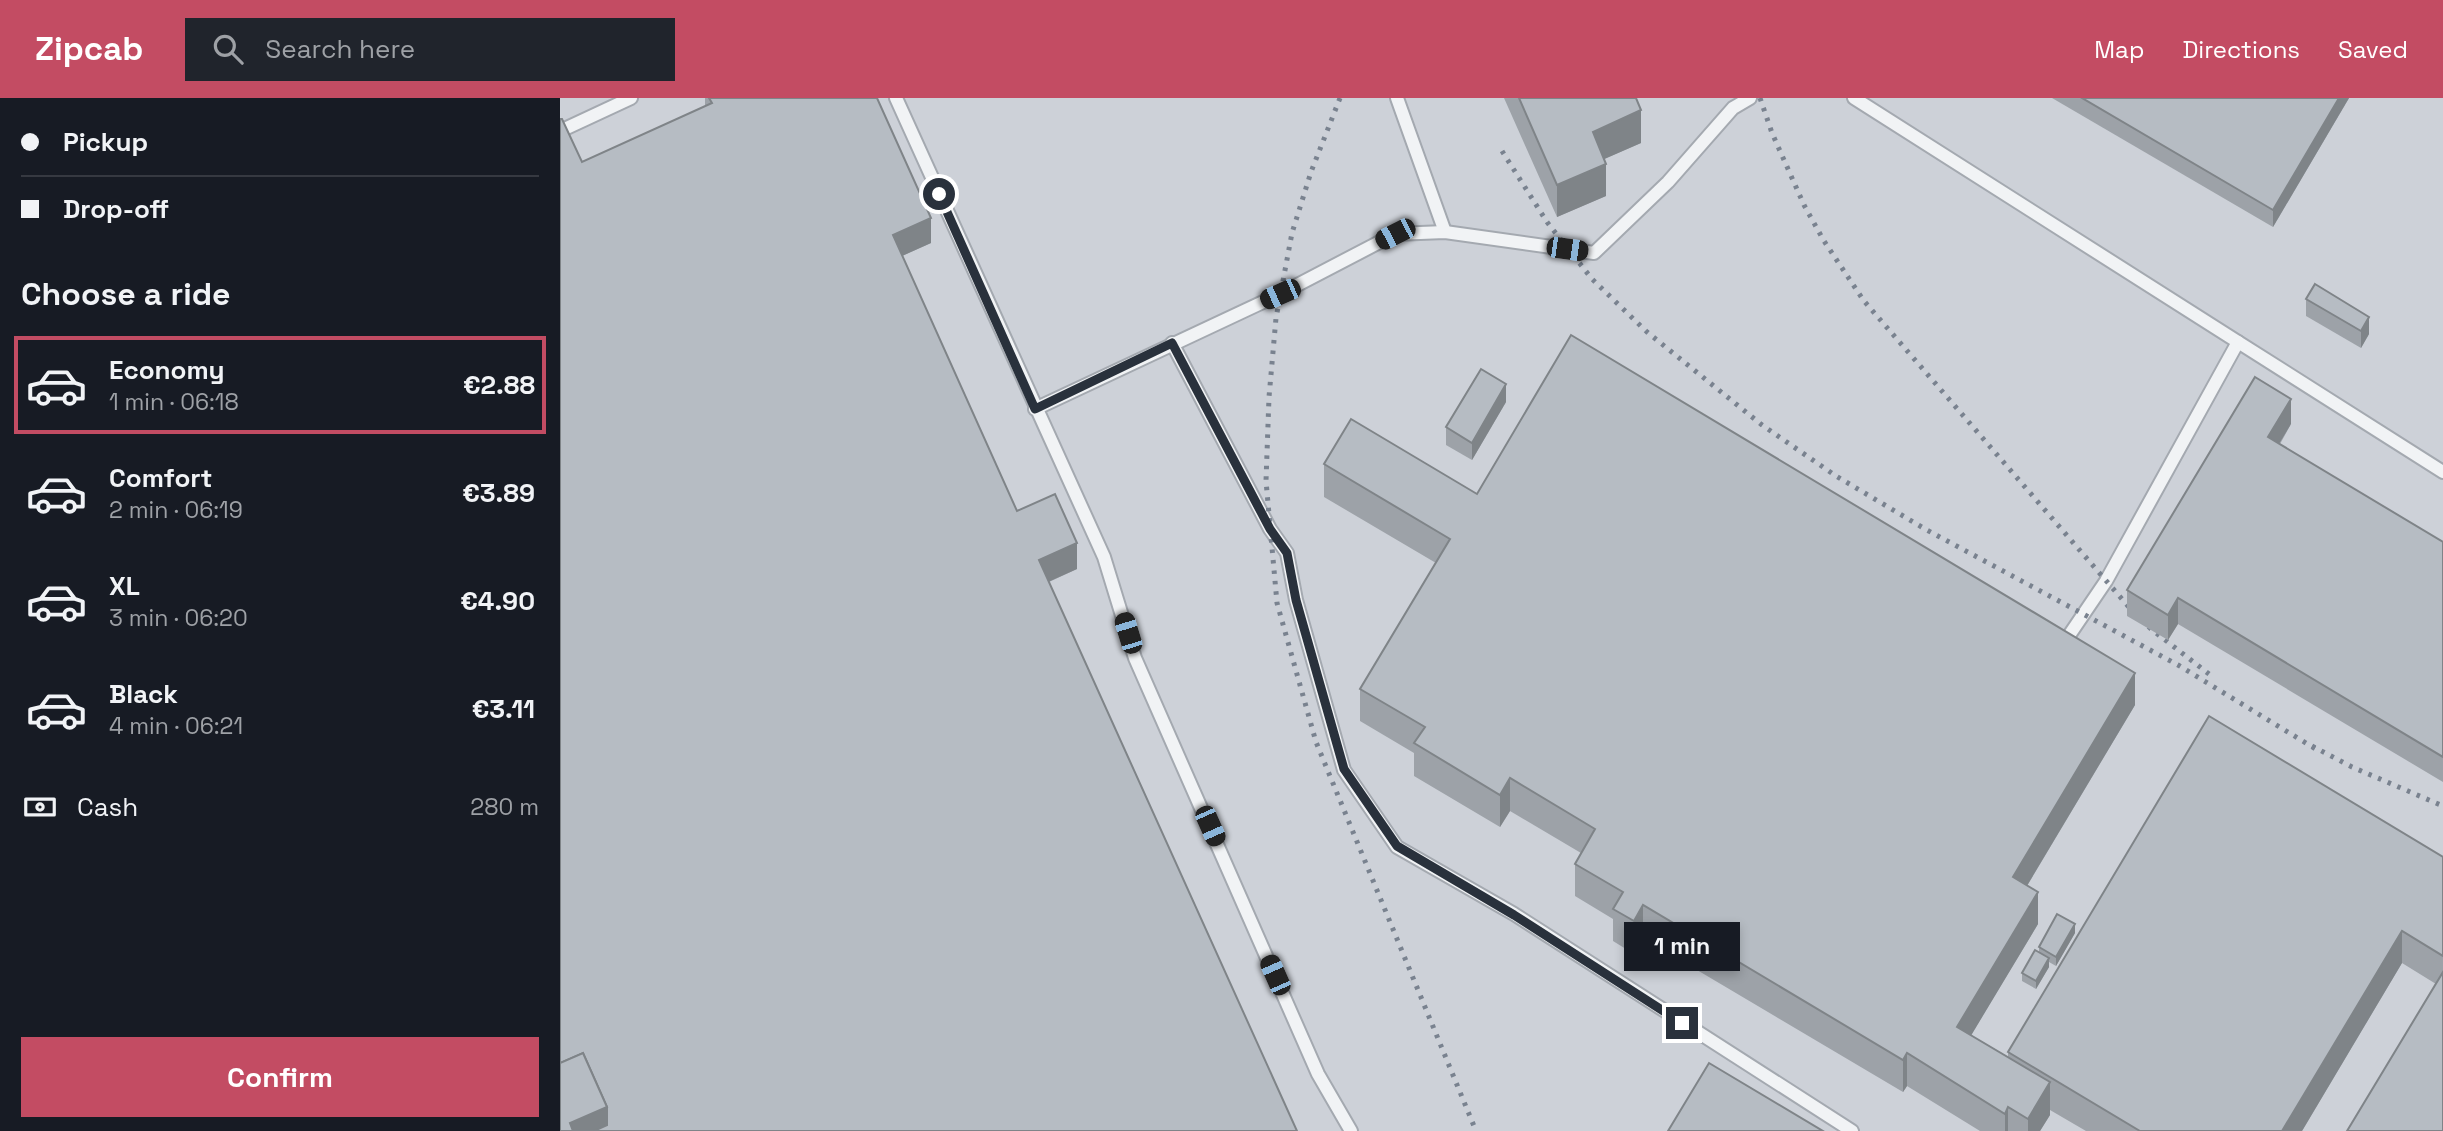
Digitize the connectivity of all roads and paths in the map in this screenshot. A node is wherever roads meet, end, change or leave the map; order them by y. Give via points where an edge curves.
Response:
1 (631, 98) edge
2 (896, 98) edge
3 (1396, 98) edge
4 (1750, 98) edge
5 (1854, 98) edge
6 (560, 131) edge
7 (1445, 232) junction
8 (2238, 342) junction
9 (1172, 343) junction
10 (1035, 409) junction
11 (2443, 472) edge
12 (2068, 637) edge
13 (1351, 1131) edge
14 (1852, 1131) edge

1 - 6 lane
2 - 10 lane
3 - 7 lane
4 - 7 lane via 1733,108 1668,182 1594,253
5 - 8 lane
7 - 9 lane via 1395,234
8 - 11 lane
8 - 12 lane via 2106,581
9 - 10 lane
9 - 14 lane via 1287,553 1344,769 1397,846 1514,915
10 - 13 lane via 1104,557 1135,658 1318,1074

